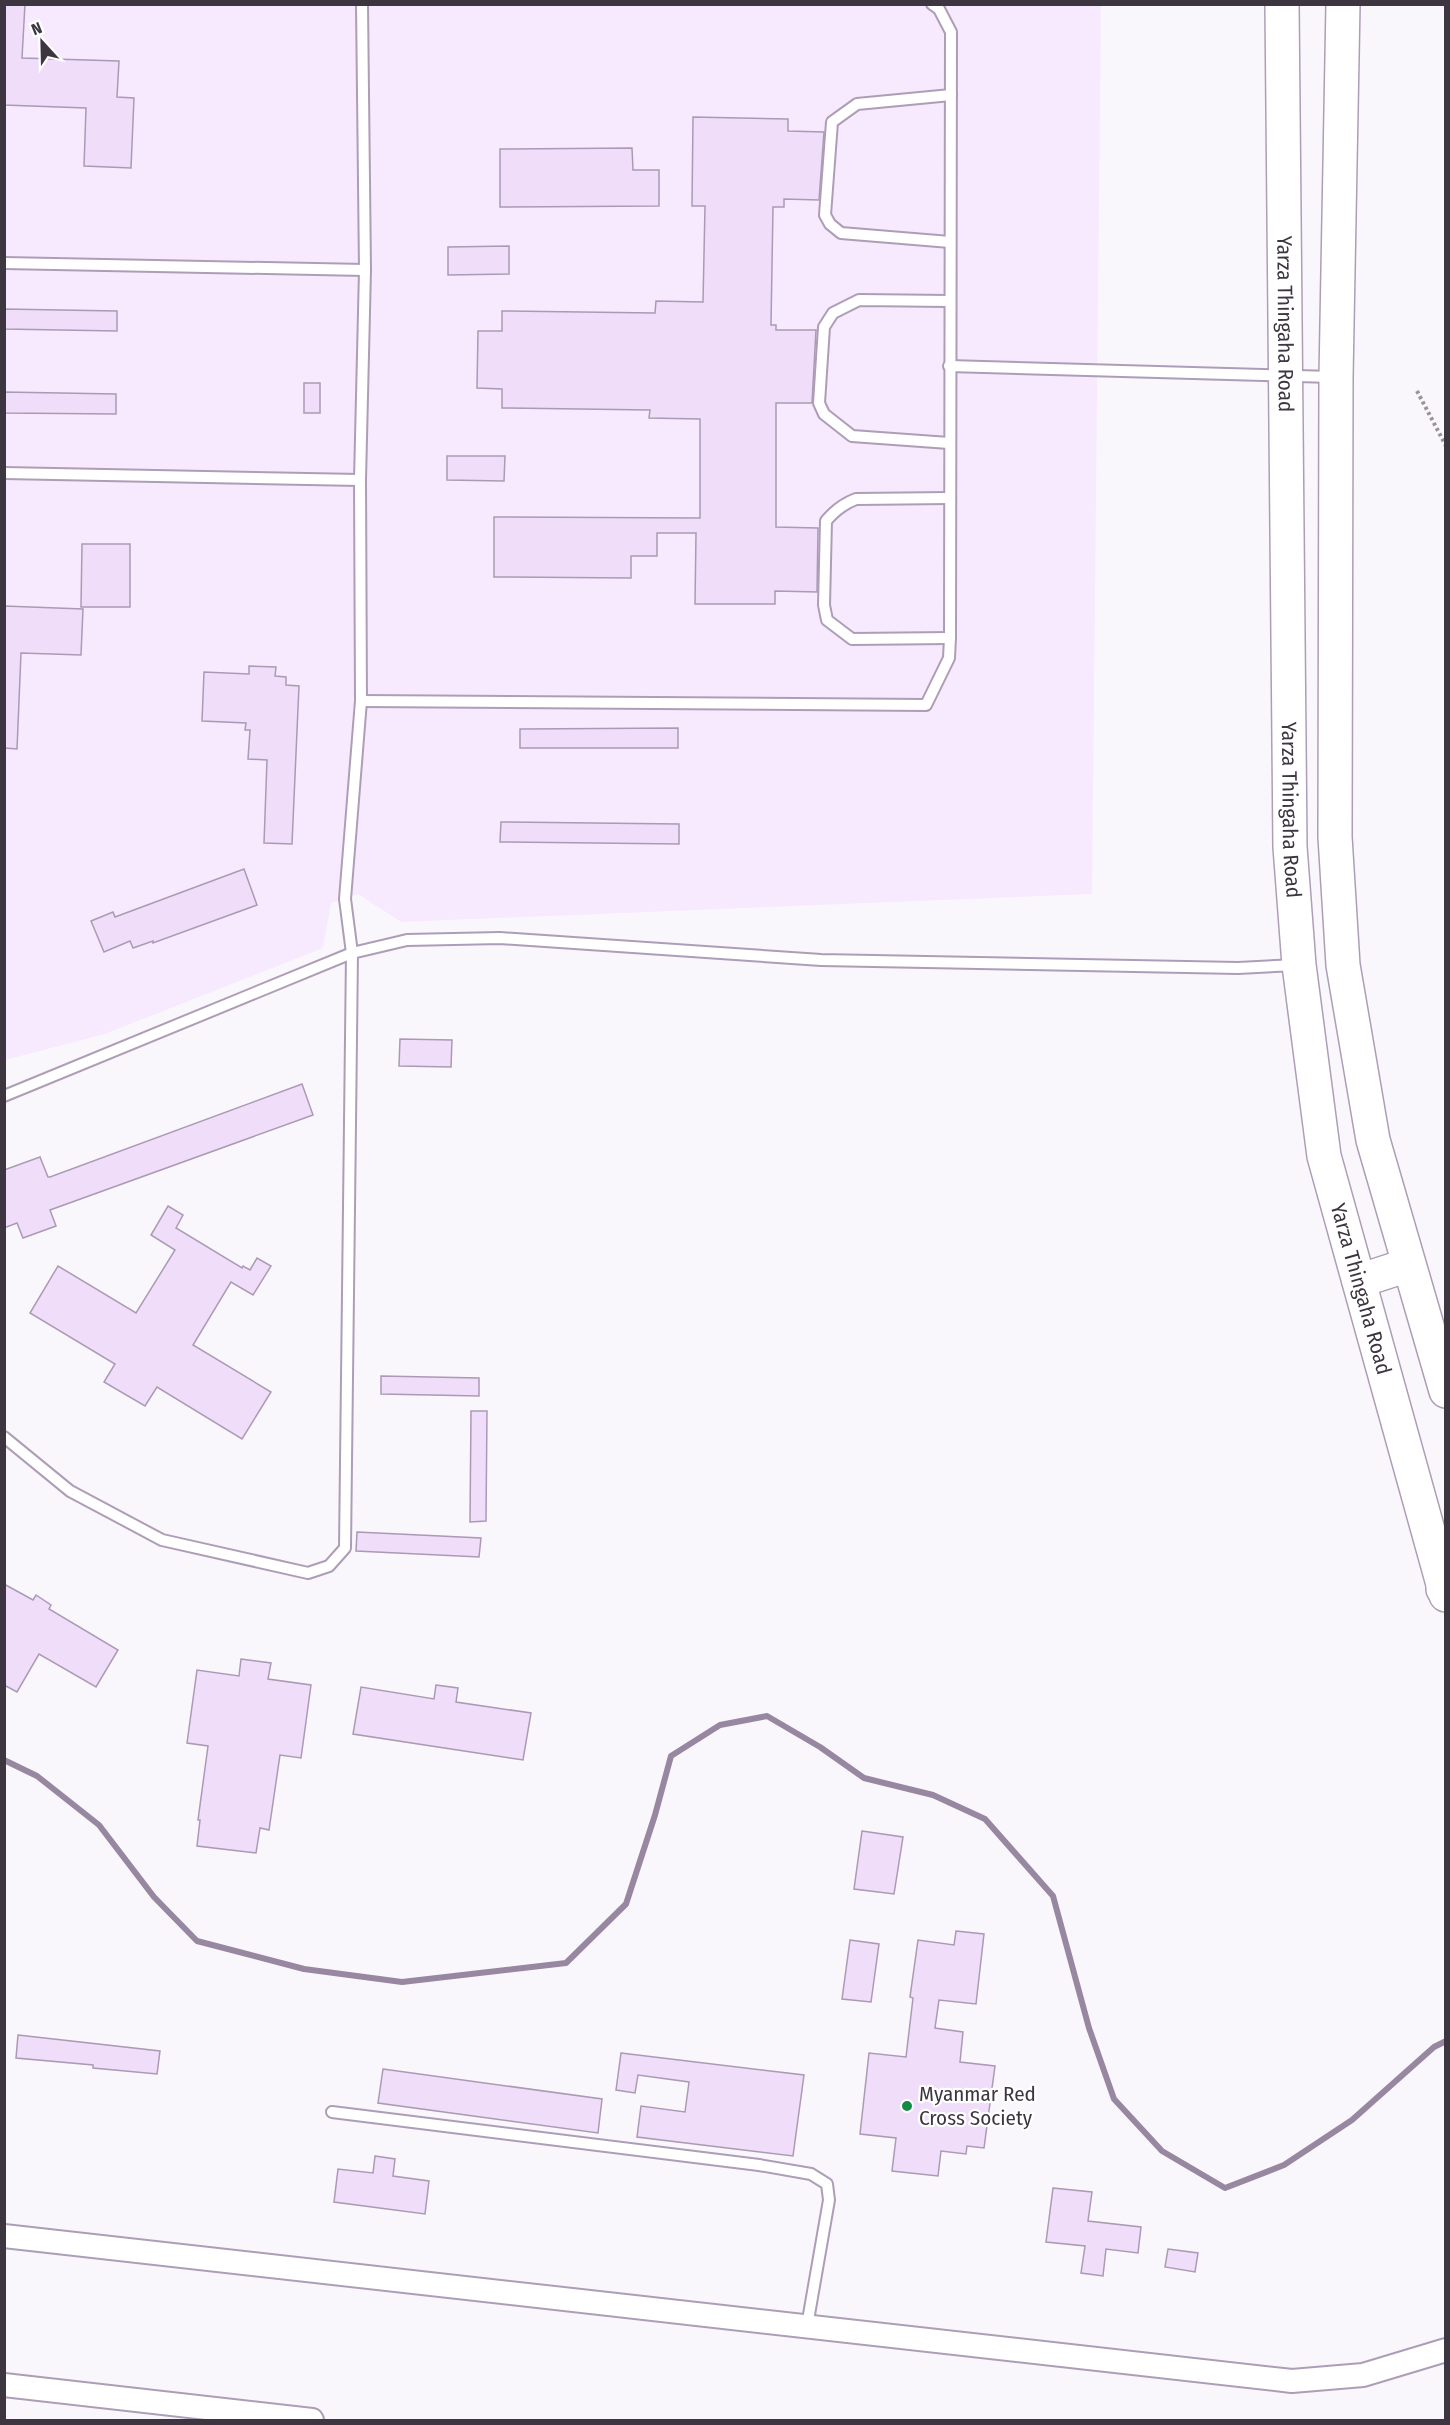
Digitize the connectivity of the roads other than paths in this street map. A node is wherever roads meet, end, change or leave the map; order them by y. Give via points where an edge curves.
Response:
1 (362, 4) edge
2 (932, 4) edge
3 (1282, 4) edge
4 (1343, 4) edge
5 (951, 95) junction
6 (950, 242) junction
7 (4, 263) edge
8 (365, 270) junction
9 (949, 301) junction
10 (949, 366) junction
11 (1287, 377) junction
12 (1336, 377) junction
13 (949, 443) junction
14 (4, 473) edge
15 (360, 480) junction
16 (949, 498) junction
17 (950, 638) junction
18 (361, 701) junction
19 (352, 953) junction
20 (1299, 964) junction
21 (4, 1096) edge
22 (1408, 1264) junction
23 (1359, 1281) junction
24 (1446, 1391) edge
25 (4, 1437) edge
26 (1445, 1590) edge
27 (332, 2112) dead end
28 (4, 2236) edge
29 (807, 2326) junction
30 (1446, 2350) edge
31 (4, 2385) edge
32 (227, 2416) edge
33 (312, 2421) edge

1 - 8 lane
2 - 5 lane via 951,32
3 - 11 main road, Yarza Thingaha Road
4 - 12 main road, Yarza Thingaha Road
5 - 6 lane
5 - 6 lane via 857,104 832,122 825,215 841,233
6 - 9 lane
7 - 8 lane
8 - 15 lane
9 - 10 lane
9 - 13 lane via 859,300 833,313 824,327 819,404 824,414 852,436
10 - 11 lane
10 - 13 lane
11 - 12 lane
11 - 20 main road, Yarza Thingaha Road via 1290,848
12 - 22 main road, Yarza Thingaha Road via 1335,837 1343,965 1373,1140
13 - 16 lane
14 - 15 lane
15 - 18 lane
16 - 17 lane
16 - 17 lane via 856,499 834,511 826,521 824,605 827,620 852,639
17 - 18 lane via 949,658 926,705
18 - 19 lane via 345,899
19 - 20 lane via 407,940 500,938 820,960 1238,968
19 - 21 lane
19 - 25 lane via 345,1548 329,1566 308,1573 162,1540 70,1491
20 - 23 main road, Yarza Thingaha Road via 1324,1156
22 - 23 main road
22 - 24 main road, Yarza Thingaha Road
23 - 26 main road, Yarza Thingaha Road
27 - 29 lane via 811,2174 826,2184 829,2200
28 - 29 street
29 - 30 street via 1292,2381 1363,2375
31 - 32 street
32 - 33 street

